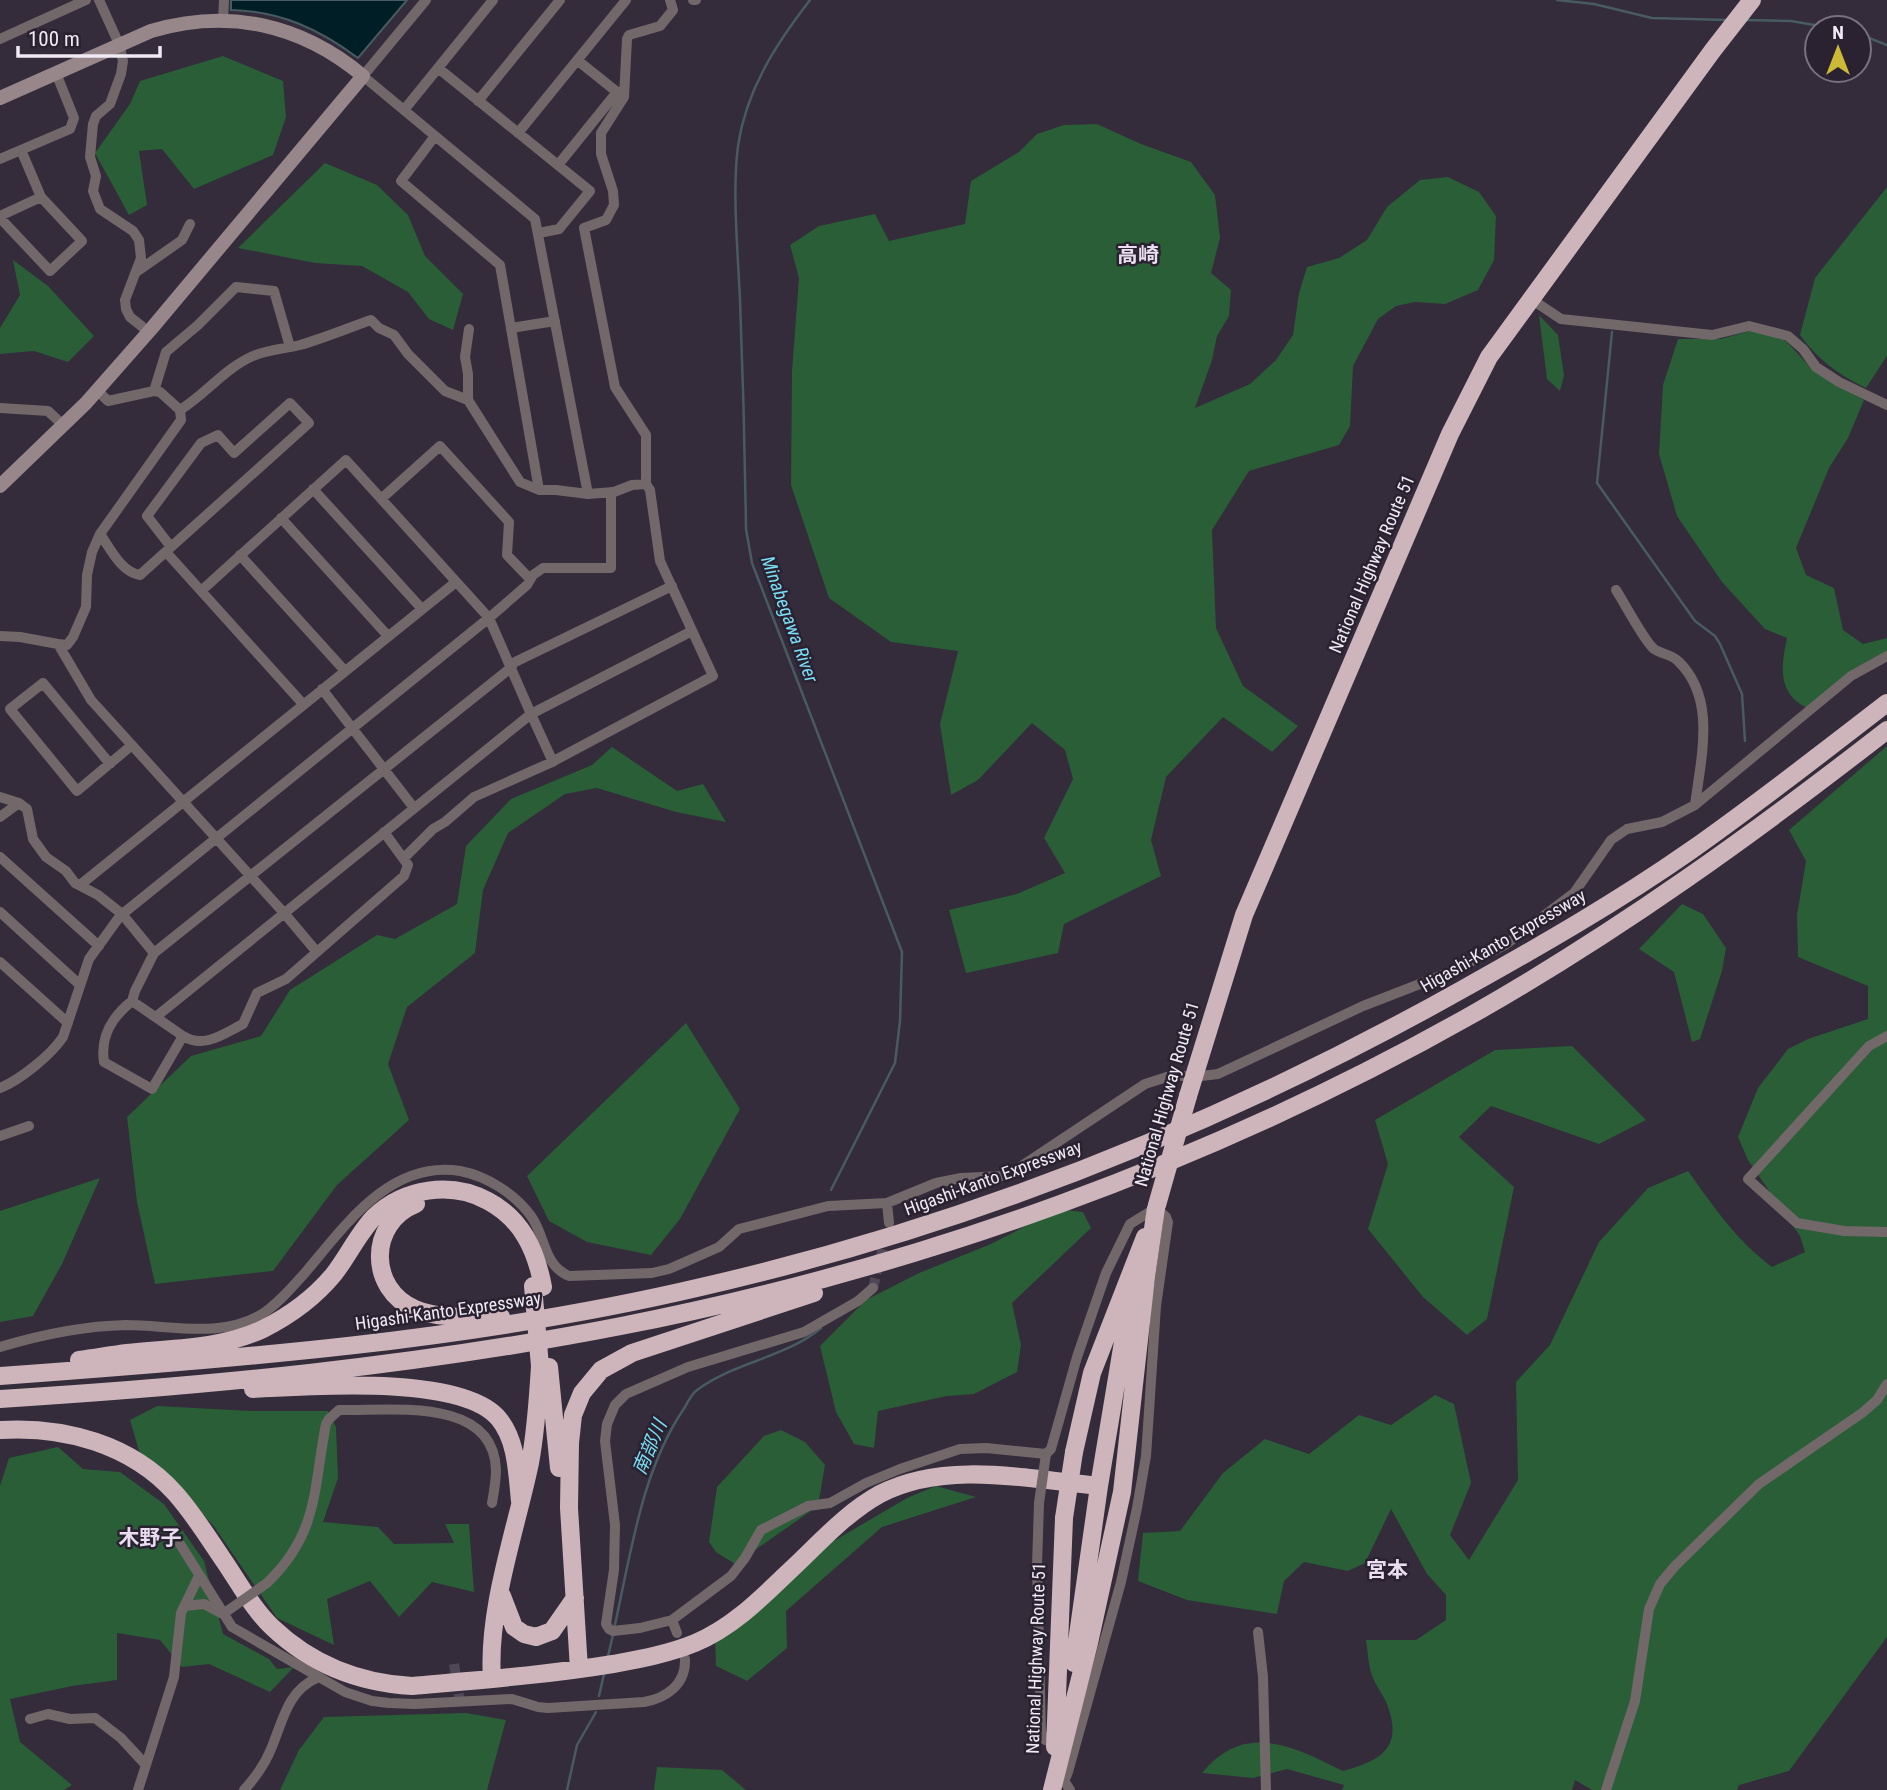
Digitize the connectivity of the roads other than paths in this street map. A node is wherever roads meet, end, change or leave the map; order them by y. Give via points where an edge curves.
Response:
1 (86, 0) edge
2 (99, 0) edge
3 (224, 0) edge
4 (426, 0) edge
5 (494, 0) edge
6 (560, 0) edge
7 (625, 0) edge
8 (670, 0) edge
9 (1752, 0) edge
10 (223, 21) junction
11 (0, 39) edge
12 (119, 44) junction
13 (577, 60) junction
14 (438, 68) junction
15 (56, 73) junction
16 (363, 76) junction
17 (0, 98) edge
18 (478, 101) junction
19 (404, 110) junction
20 (518, 133) junction
21 (435, 136) junction
22 (21, 150) junction
23 (0, 159) edge
24 (558, 165) junction
25 (41, 197) junction
26 (0, 217) edge
27 (190, 224) dead end
28 (539, 233) junction
29 (135, 273) junction
30 (1531, 299) junction
31 (555, 321) junction
32 (511, 328) junction
33 (469, 329) dead end
34 (149, 332) junction
35 (290, 346) junction
36 (97, 390) junction
37 (154, 391) junction
38 (467, 400) junction
39 (1887, 405) edge
40 (0, 408) edge
41 (180, 410) junction
42 (63, 425) junction
43 (646, 484) junction
44 (0, 486) edge
45 (313, 489) junction
46 (539, 490) junction
47 (611, 492) junction
48 (588, 494) junction
49 (381, 499) junction
50 (281, 518) junction
51 (100, 534) junction
52 (168, 549) junction
53 (240, 555) junction
54 (530, 579) junction
55 (456, 582) junction
56 (671, 586) junction
57 (1616, 590) dead end
58 (201, 591) junction
59 (422, 609) junction
60 (489, 618) junction
61 (692, 631) junction
62 (0, 636) edge
63 (388, 636) junction
64 (58, 644) junction
65 (1887, 656) edge
66 (511, 666) junction
67 (345, 671) junction
68 (322, 689) junction
69 (1887, 703) edge
70 (303, 704) junction
71 (531, 714) junction
72 (352, 728) junction
73 (1887, 730) edge
74 (132, 745) junction
75 (553, 762) junction
76 (110, 764) junction
77 (384, 769) junction
78 (0, 797) edge
79 (183, 802) junction
80 (19, 803) junction
81 (1695, 805) junction
82 (414, 808) junction
83 (0, 817) edge
84 (384, 832) junction
85 (216, 838) junction
86 (0, 857) edge
87 (404, 858) junction
88 (251, 876) junction
89 (80, 885) junction
90 (0, 912) edge
91 (285, 913) junction
92 (122, 914) junction
93 (99, 946) junction
94 (316, 951) junction
95 (154, 953) junction
96 (0, 962) edge
97 (80, 985) junction
98 (132, 1001) junction
99 (157, 1016) junction
100 (68, 1023) junction
101 (183, 1035) junction
102 (1887, 1036) edge
103 (0, 1076) edge
104 (1193, 1077) junction
105 (4, 1086) edge
106 (29, 1126) dead end
107 (0, 1136) edge
108 (887, 1203) junction
109 (1157, 1206) junction
110 (889, 1223) tunnel mouth
111 (1887, 1232) edge
112 (1152, 1245) junction
113 (908, 1255) junction
114 (1129, 1281) junction
115 (538, 1287) junction
116 (873, 1288) tunnel mouth
117 (621, 1304) junction
118 (1124, 1336) junction
119 (0, 1347) edge
120 (545, 1367) junction
121 (0, 1376) edge
122 (1887, 1384) edge
123 (5, 1399) edge
124 (0, 1430) edge
125 (1046, 1454) junction
126 (1099, 1486) junction
127 (520, 1501) junction
128 (492, 1503) dead end
129 (569, 1508) junction
130 (180, 1544) dead end
131 (200, 1576) junction
132 (501, 1592) junction
133 (575, 1598) junction
134 (185, 1606) junction
135 (223, 1614) junction
136 (672, 1620) junction
137 (1258, 1632) dead end
138 (677, 1633) dead end
139 (1076, 1636) junction
140 (685, 1659) dead end
141 (579, 1669) junction
142 (317, 1678) junction
143 (492, 1679) junction
144 (1076, 1693) junction
145 (30, 1719) dead end
146 (1055, 1737) junction
147 (145, 1764) junction
148 (1059, 1785) edge
149 (138, 1790) edge
150 (244, 1790) edge
151 (1266, 1790) edge
152 (1606, 1790) edge

1 - 11 street
2 - 12 street
3 - 10 street
4 - 16 street
5 - 14 street
6 - 18 street
7 - 13 street
8 - 43 street via 673,10 660,26 627,39 624,97 601,133 600,144 614,205 606,220 584,228 615,387 646,435
9 - 30 highway, National Highway Route 51
10 - 12 street via 173,24
10 - 16 street via 286,30
12 - 15 street
12 - 29 street via 121,74 110,104 93,124 90,157 100,209 139,240 141,258
13 - 20 street
13 - 24 street via 617,92
14 - 18 street
14 - 19 street
15 - 17 street
15 - 22 street via 74,118 70,129
16 - 19 street
16 - 34 street
18 - 20 street
19 - 21 street
20 - 24 street
21 - 28 street via 535,219
21 - 32 street via 401,181 500,265
22 - 23 street
22 - 25 street
24 - 28 street via 590,191 559,229
25 - 26 street
25 - 26 street via 82,241 50,271
27 - 29 street via 182,240
28 - 31 street
29 - 34 street via 126,309
30 - 39 street via 1561,319 1712,335 1749,326 1788,336 1816,367
30 - 104 highway, National Highway Route 51 via 1489,357 1450,434 1244,915
31 - 32 street
31 - 48 street
32 - 46 street
33 - 38 street via 464,357
34 - 36 street
35 - 37 street via 274,291 236,287 166,352
35 - 38 street via 371,320 394,335 445,391
35 - 41 street via 253,356
36 - 37 street via 107,401
36 - 42 street
37 - 41 street
38 - 46 street via 520,482
40 - 42 street via 48,411
41 - 51 street via 181,420
42 - 44 street
43 - 47 street
43 - 56 street via 660,561
45 - 49 street via 346,460
45 - 50 street
45 - 59 street
46 - 48 street
47 - 48 street
47 - 54 street via 611,568 543,568
49 - 54 street via 440,446 509,522 507,555
49 - 55 street
50 - 53 street
50 - 63 street
51 - 52 street via 132,574 140,575
51 - 64 street via 87,575 86,607 74,637 67,645
52 - 52 street via 309,423 290,403 234,453 218,435 201,443 147,516
52 - 58 street
53 - 58 street
53 - 67 street
54 - 60 street
55 - 59 street
55 - 60 street
56 - 61 street
56 - 66 street
57 - 81 street via 1652,648 1677,659 1695,684 1704,726
58 - 70 street
59 - 63 street
60 - 66 street
60 - 72 street
61 - 71 street
61 - 75 street via 713,676
62 - 64 street
63 - 67 street
64 - 74 street via 91,700
65 - 81 street via 1851,676
66 - 71 street
66 - 77 street
67 - 68 street
68 - 70 street
68 - 72 street
69 - 117 highway, Higashi-Kanto Expressway via 1689,852 1574,926 1374,1038 1249,1098 1020,1193 897,1235 782,1268
70 - 79 street
71 - 75 street
71 - 82 street
72 - 77 street
72 - 85 street
73 - 113 highway via 1700,870 1552,967 1403,1052 1269,1118 1107,1186
74 - 76 street
74 - 79 street
75 - 87 street via 474,797
76 - 76 street via 77,791 10,709 43,683
77 - 82 street
77 - 88 street
78 - 80 street
79 - 85 street
79 - 89 street
80 - 83 street
80 - 89 street via 27,810 36,845
81 - 104 street via 1662,822 1627,829 1611,840 1574,893 1505,945 1218,1074
82 - 84 street
84 - 87 street
84 - 91 street
85 - 88 street
85 - 92 street
86 - 93 street
87 - 94 street via 408,865 404,876
88 - 91 street
88 - 95 street
89 - 92 street
90 - 97 street
91 - 94 street
91 - 99 street
92 - 93 street
92 - 95 street
93 - 97 street
94 - 101 street via 286,979 257,993 243,1024 205,1042
95 - 98 street
96 - 100 street
97 - 100 street
98 - 99 street
98 - 101 street via 106,1034 104,1062 152,1089
99 - 101 street
100 - 105 street via 58,1045
102 - 111 street via 1869,1046 1748,1179 1797,1223
103 - 105 street
104 - 108 street via 1173,1075 1145,1084 1002,1176 936,1183
104 - 109 highway, National Highway Route 51, bridge
106 - 107 street
108 - 110 street
108 - 119 street via 828,1206 739,1229 719,1247 652,1273 569,1276 557,1271 532,1217 503,1188 463,1171 432,1171 404,1179 372,1198 261,1315 204,1329 99,1326
109 - 112 highway, National Highway Route 51
109 - 114 highway, National Highway Route 51
109 - 125 street via 1130,1224 1106,1273
109 - 148 street via 1168,1222 1143,1469 1121,1582 1068,1772
112 - 118 highway
112 - 144 highway, National Highway Route 51 via 1122,1492
113 - 123 highway via 703,1309 520,1344 320,1371
113 - 129 highway via 855,1279 632,1353 601,1370 582,1393 573,1415
114 - 118 highway
114 - 146 highway, National Highway Route 51, bridge via 1093,1373 1074,1452 1064,1518
115 - 117 highway via 508,1229 463,1200 430,1200 409,1206 391,1222 380,1245 380,1267 389,1290 425,1312 514,1317
115 - 120 highway, bridge
115 - 121 highway via 533,1250 506,1213 468,1192 436,1189 405,1197 373,1218 322,1287 286,1317 261,1330 211,1344 126,1353
116 - 136 street via 803,1332 688,1367 625,1394 615,1405 605,1441 615,1525 606,1624 613,1631
117 - 121 highway, Higashi-Kanto Expressway via 479,1329 316,1350
118 - 126 highway
120 - 127 highway
120 - 129 highway via 559,1477
122 - 152 street via 1862,1413 1759,1484 1660,1584 1649,1609 1635,1701
123 - 127 highway via 333,1386 463,1396 488,1408 507,1430
124 - 143 highway via 40,1430 93,1440 156,1475 195,1518 271,1626 320,1662 365,1681 386,1684
125 - 136 street via 960,1449 866,1483 830,1503 808,1506 761,1530 731,1576
125 - 146 street, bridge via 1037,1566 1041,1732 1045,1740
126 - 139 highway
126 - 141 highway via 961,1475 898,1486 847,1516 746,1612 719,1630 672,1651
127 - 132 highway
128 - 135 street, bridge via 494,1456 489,1441 474,1424 420,1411 339,1410 326,1424 319,1481 304,1534 285,1566
129 - 133 highway
130 - 131 street
131 - 134 street
131 - 135 street
132 - 133 highway via 514,1627 536,1637 552,1631
132 - 143 highway
133 - 141 highway
134 - 135 street via 204,1604
134 - 147 street via 179,1620 174,1677
135 - 142 street via 232,1627
136 - 138 street
137 - 151 street
139 - 144 highway via 1072,1680
139 - 146 highway
140 - 142 street via 680,1681 655,1700 548,1708 512,1699 389,1703 358,1697
141 - 143 highway
142 - 150 street via 292,1697 271,1751
144 - 148 highway, National Highway Route 51
145 - 147 street via 48,1714 95,1718
146 - 148 highway, National Highway Route 51 via 1051,1778
147 - 149 street

